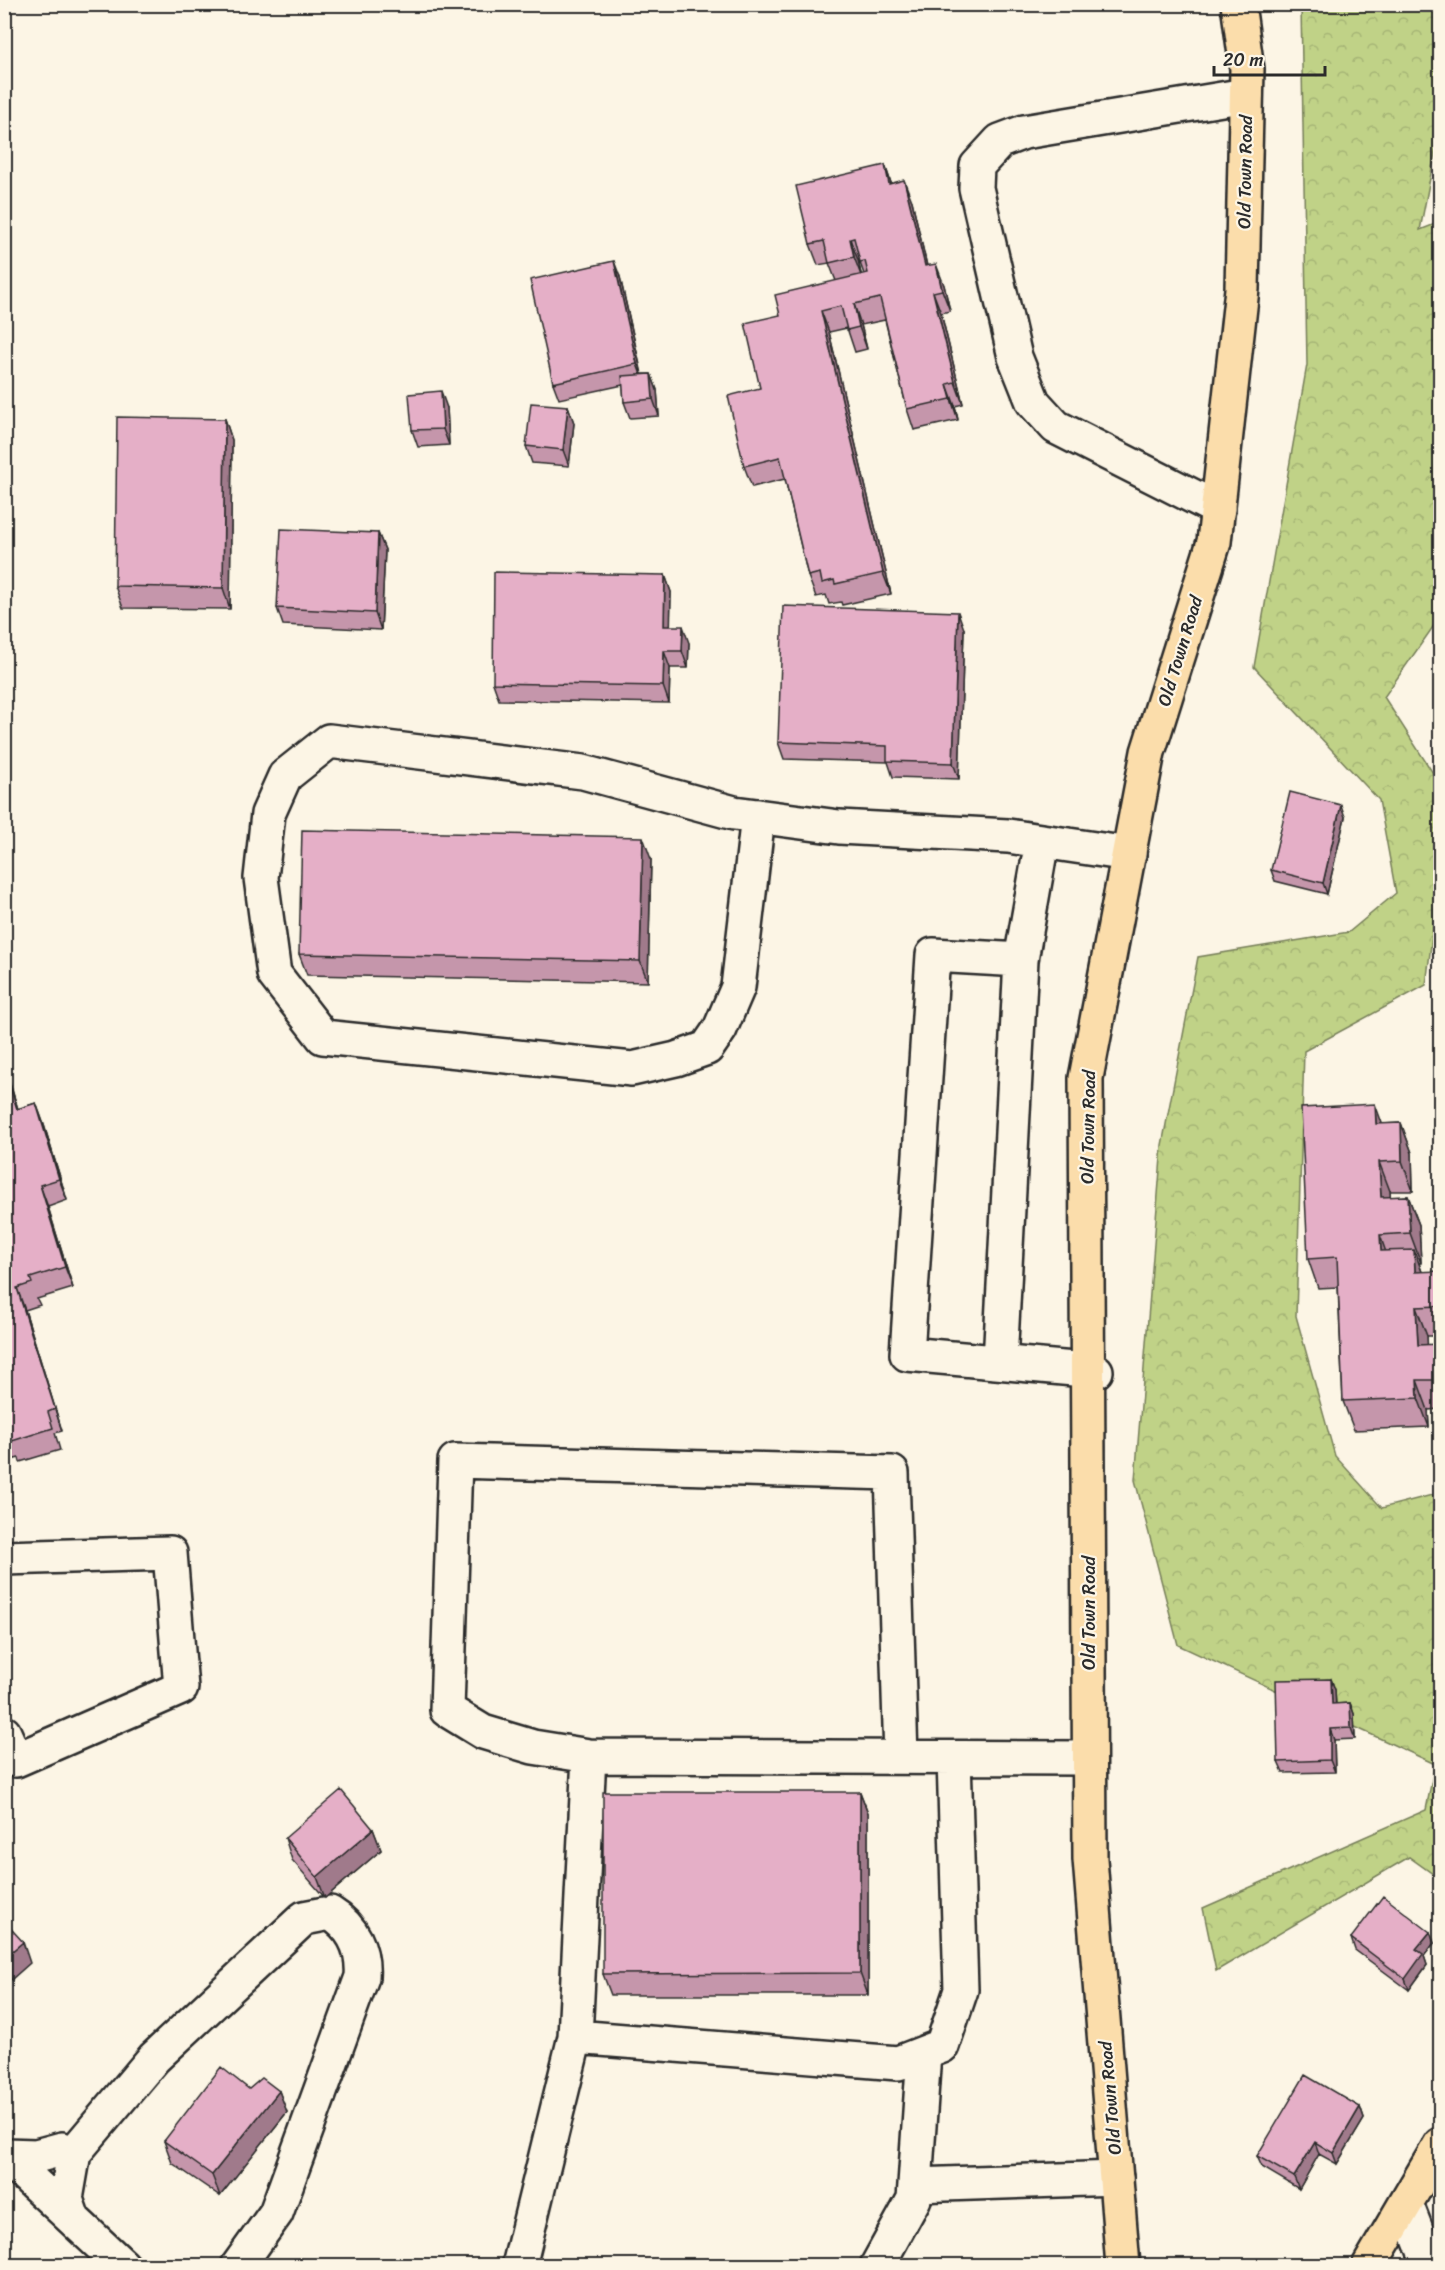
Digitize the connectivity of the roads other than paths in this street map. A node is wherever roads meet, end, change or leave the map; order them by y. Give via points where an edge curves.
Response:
1 (1238, 4) edge
2 (1246, 95) junction
3 (1218, 509) junction
4 (758, 816) junction
5 (1042, 841) junction
6 (1129, 854) junction
7 (1021, 960) junction
8 (1000, 1362) junction
9 (1092, 1371) junction
10 (4, 1558) edge
11 (4, 1734) edge
12 (589, 1756) junction
13 (900, 1758) junction
14 (954, 1758) junction
15 (1089, 1758) junction
16 (575, 2037) junction
17 (924, 2053) junction
18 (1440, 2145) edge
19 (74, 2153) junction
20 (5, 2155) edge
21 (1116, 2178) junction
22 (915, 2185) junction
23 (1406, 2204) junction
24 (73, 2219) junction
25 (123, 2265) edge
26 (238, 2265) edge
27 (519, 2265) edge
28 (877, 2265) edge
29 (1123, 2265) edge
30 (1370, 2265) edge
31 (1430, 2265) edge

1 - 2 main road, Old Town Road via 1247,69
2 - 3 main road, Old Town Road via 1242,289
2 - 3 street via 1024,132 1000,141 977,166 976,188 1015,357 1033,402 1056,427
3 - 6 main road, Old Town Road via 1214,542 1148,752
4 - 4 street via 584,772 329,741 285,776 268,813 261,878 274,974 323,1037 632,1069 676,1059 707,1048 738,987
4 - 5 street via 838,827
5 - 6 street
5 - 7 street
6 - 9 main road, Old Town Road via 1086,1078
7 - 8 street
7 - 8 street via 933,955 907,1354
8 - 9 street
9 - 15 main road, Old Town Road
10 - 11 street via 170,1553 181,1688 16,1760
12 - 13 street
12 - 13 street via 533,1747 483,1732 447,1710 455,1461 892,1473
12 - 16 street
13 - 14 street
14 - 15 street
14 - 17 street via 962,1990 942,2046
15 - 21 main road, Old Town Road via 1090,1859
16 - 17 street via 898,2062
16 - 27 street
17 - 22 street
18 - 23 main road
19 - 20 street via 62,2149 36,2156
19 - 24 street via 66,2199
19 - 26 street via 154,2058 304,1918 330,1913 340,1919 359,1945 362,1977 276,2213
20 - 24 street
21 - 22 street
21 - 29 main road, Old Town Road
22 - 28 street via 914,2199
23 - 30 main road
23 - 31 street
24 - 25 street

